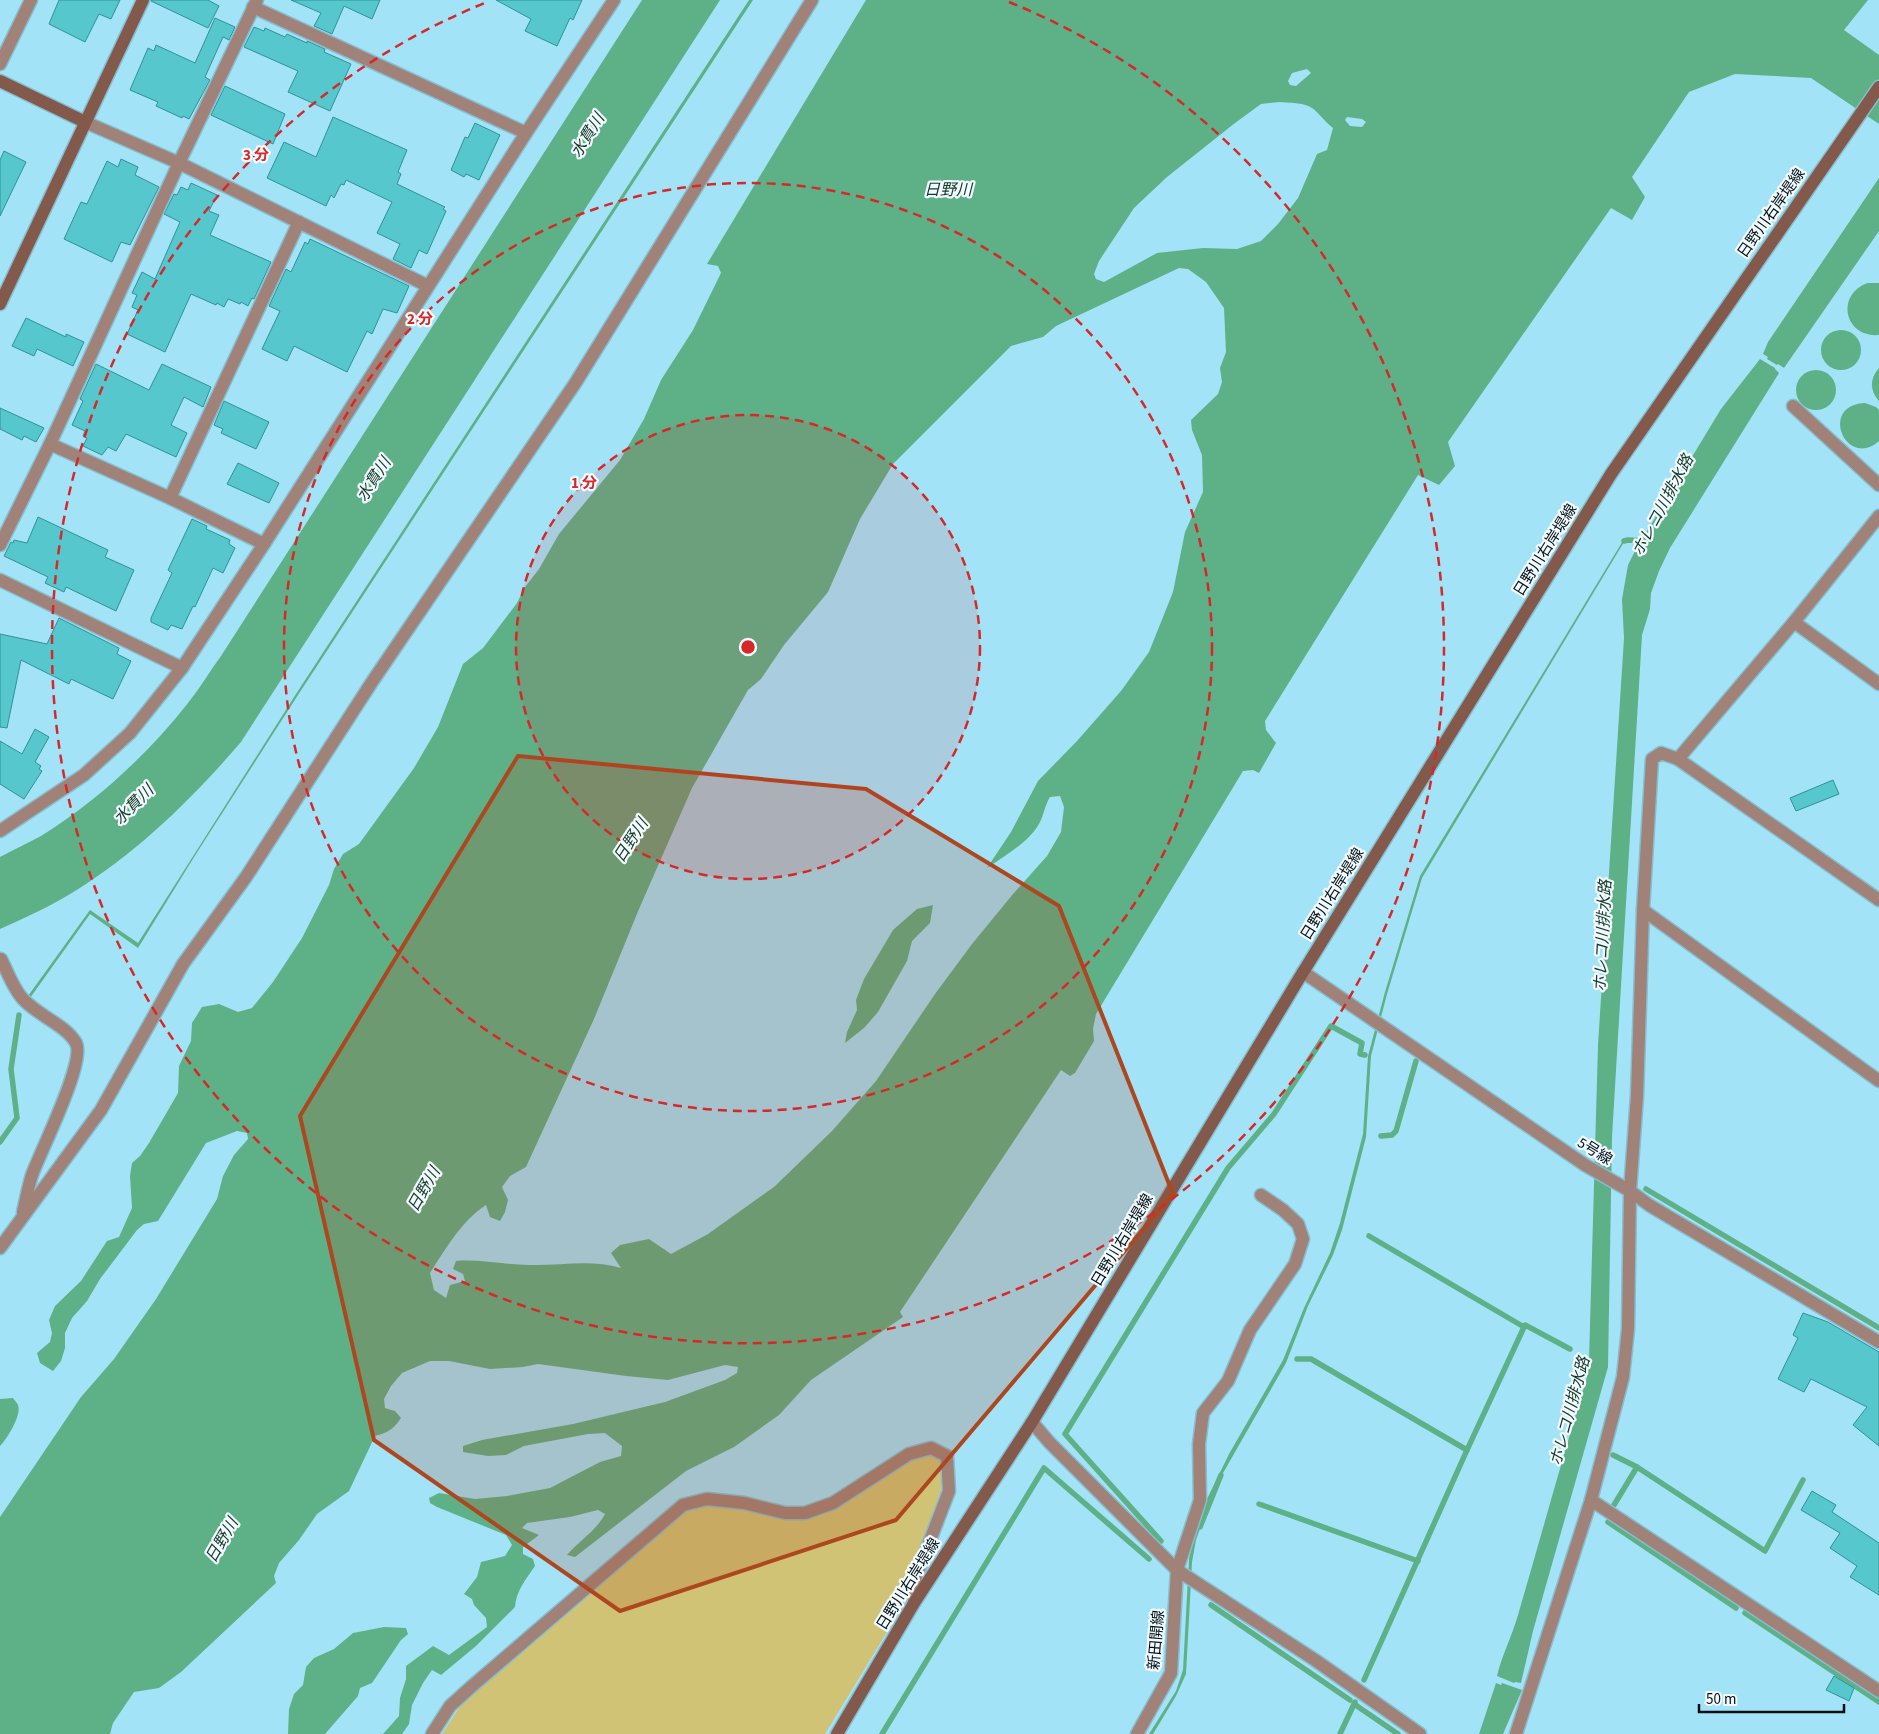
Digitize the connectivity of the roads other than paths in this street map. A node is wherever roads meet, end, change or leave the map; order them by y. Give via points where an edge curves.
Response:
1 (30, 0) edge
2 (143, 0) edge
3 (614, 0) edge
4 (812, 0) edge
5 (255, 4) edge
6 (0, 64) edge
7 (0, 81) edge
8 (1879, 87) edge
9 (86, 122) junction
10 (526, 133) junction
11 (178, 164) junction
12 (299, 222) junction
13 (428, 286) junction
14 (0, 304) edge
15 (1793, 406) dead end
16 (50, 444) junction
17 (1879, 485) edge
18 (170, 498) junction
19 (1879, 516) edge
20 (264, 544) junction
21 (0, 545) edge
22 (0, 580) edge
23 (1794, 622) junction
24 (182, 668) junction
25 (1879, 684) edge
26 (1678, 759) junction
27 (0, 831) edge
28 (1879, 900) edge
29 (1643, 910) junction
30 (0, 959) edge
31 (1303, 972) junction
32 (1879, 1081) edge
33 (1625, 1188) junction
34 (1261, 1195) dead end
35 (21, 1220) junction
36 (0, 1248) edge
37 (1879, 1342) edge
38 (1032, 1422) junction
39 (1591, 1500) junction
40 (1177, 1570) junction
41 (914, 1603) junction
42 (1879, 1691) edge
43 (432, 1734) edge
44 (837, 1734) edge
45 (1137, 1734) edge
46 (1420, 1734) edge
47 (1516, 1734) edge

1 - 6 street
2 - 9 street
3 - 10 street
4 - 35 street via 576,382 372,682 246,877 183,964 102,1110
5 - 10 street
5 - 11 street
7 - 9 street
8 - 31 street, 日野川右岸堤線 via 1611,474
9 - 11 street
9 - 14 street
10 - 13 street
11 - 12 street
11 - 16 street
12 - 13 street
12 - 18 street
13 - 20 street
15 - 17 street
16 - 18 street
16 - 21 street
18 - 20 street
19 - 23 street
20 - 24 street
22 - 24 street
23 - 25 street
23 - 26 street
24 - 27 street via 130,733 84,775
26 - 28 street
26 - 29 street via 1661,753 1652,759
29 - 32 street
29 - 33 street via 1637,1096
30 - 35 street via 22,999 69,1034 79,1050 54,1126 32,1176
31 - 33 street, 5号線 via 1585,1165
31 - 38 street, 日野川右岸堤線
33 - 37 street, 5号線 via 1649,1206
33 - 39 street via 1628,1329 1623,1377
34 - 40 street, 新田開線 via 1298,1224 1303,1239 1295,1264 1250,1330 1228,1381 1203,1413 1198,1444 1200,1500
35 - 36 street
38 - 40 street
38 - 41 street, 日野川右岸堤線
39 - 42 street
39 - 47 street
40 - 45 street, 新田開線 via 1171,1674
40 - 46 street via 1315,1660
41 - 43 street via 914,1582 949,1491 947,1456 932,1448 909,1454 833,1503 805,1513 707,1499 683,1505 450,1706
41 - 44 street, 日野川右岸堤線

